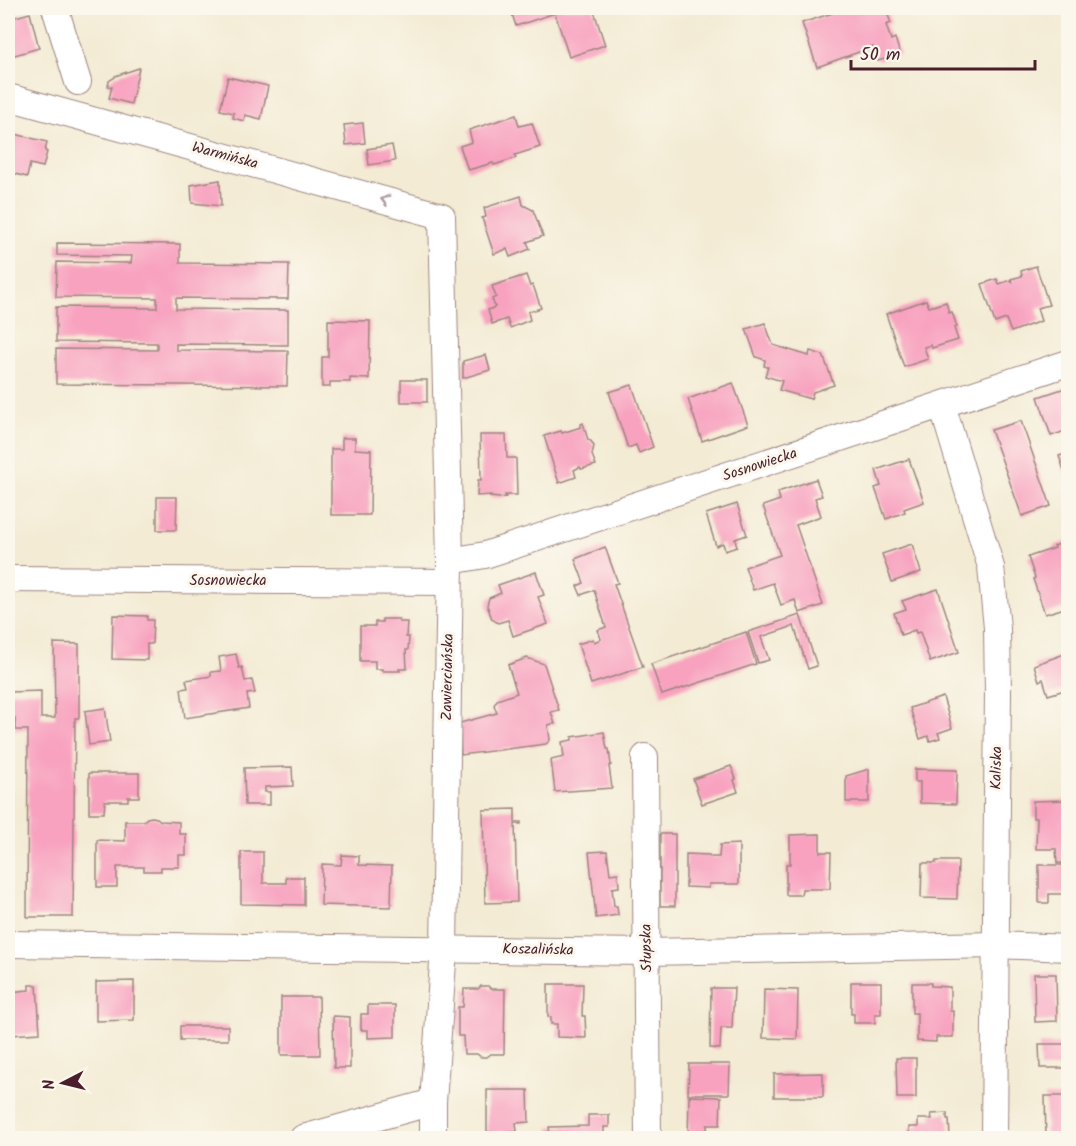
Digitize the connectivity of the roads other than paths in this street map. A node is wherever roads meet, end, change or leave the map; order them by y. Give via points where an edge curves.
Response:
1 (55, 8) edge
2 (78, 82) dead end
3 (8, 97) edge
4 (442, 216) joint
5 (1068, 363) edge
6 (942, 405) junction
7 (450, 571) junction
8 (8, 579) edge
9 (645, 757) dead end
10 (8, 944) edge
11 (995, 945) junction
12 (1068, 948) edge
13 (444, 949) junction
14 (647, 952) junction
15 (434, 1102) junction
16 (303, 1138) edge
17 (433, 1138) edge
18 (648, 1138) edge
19 (994, 1138) edge

1 - 2 street
4 -> 3 street, Warmińska
4 - 7 street, Zawierciańska
5 - 6 street, Sosnowiecka
6 - 7 street, Sosnowiecka via 485,555
6 - 11 street, Kaliska via 991,567 997,628
7 - 8 street, Sosnowiecka
7 - 13 street, Zawierciańska
9 - 14 street, Słupska
10 - 13 street, Koszalińska
11 - 12 street, Koszalińska
11 - 14 street, Koszalińska
11 - 19 street, Kaliska
13 - 14 street, Koszalińska
13 - 15 street, Zawierciańska
14 - 18 street, Słupska
15 - 16 street
15 - 17 street, Zawierciańska

